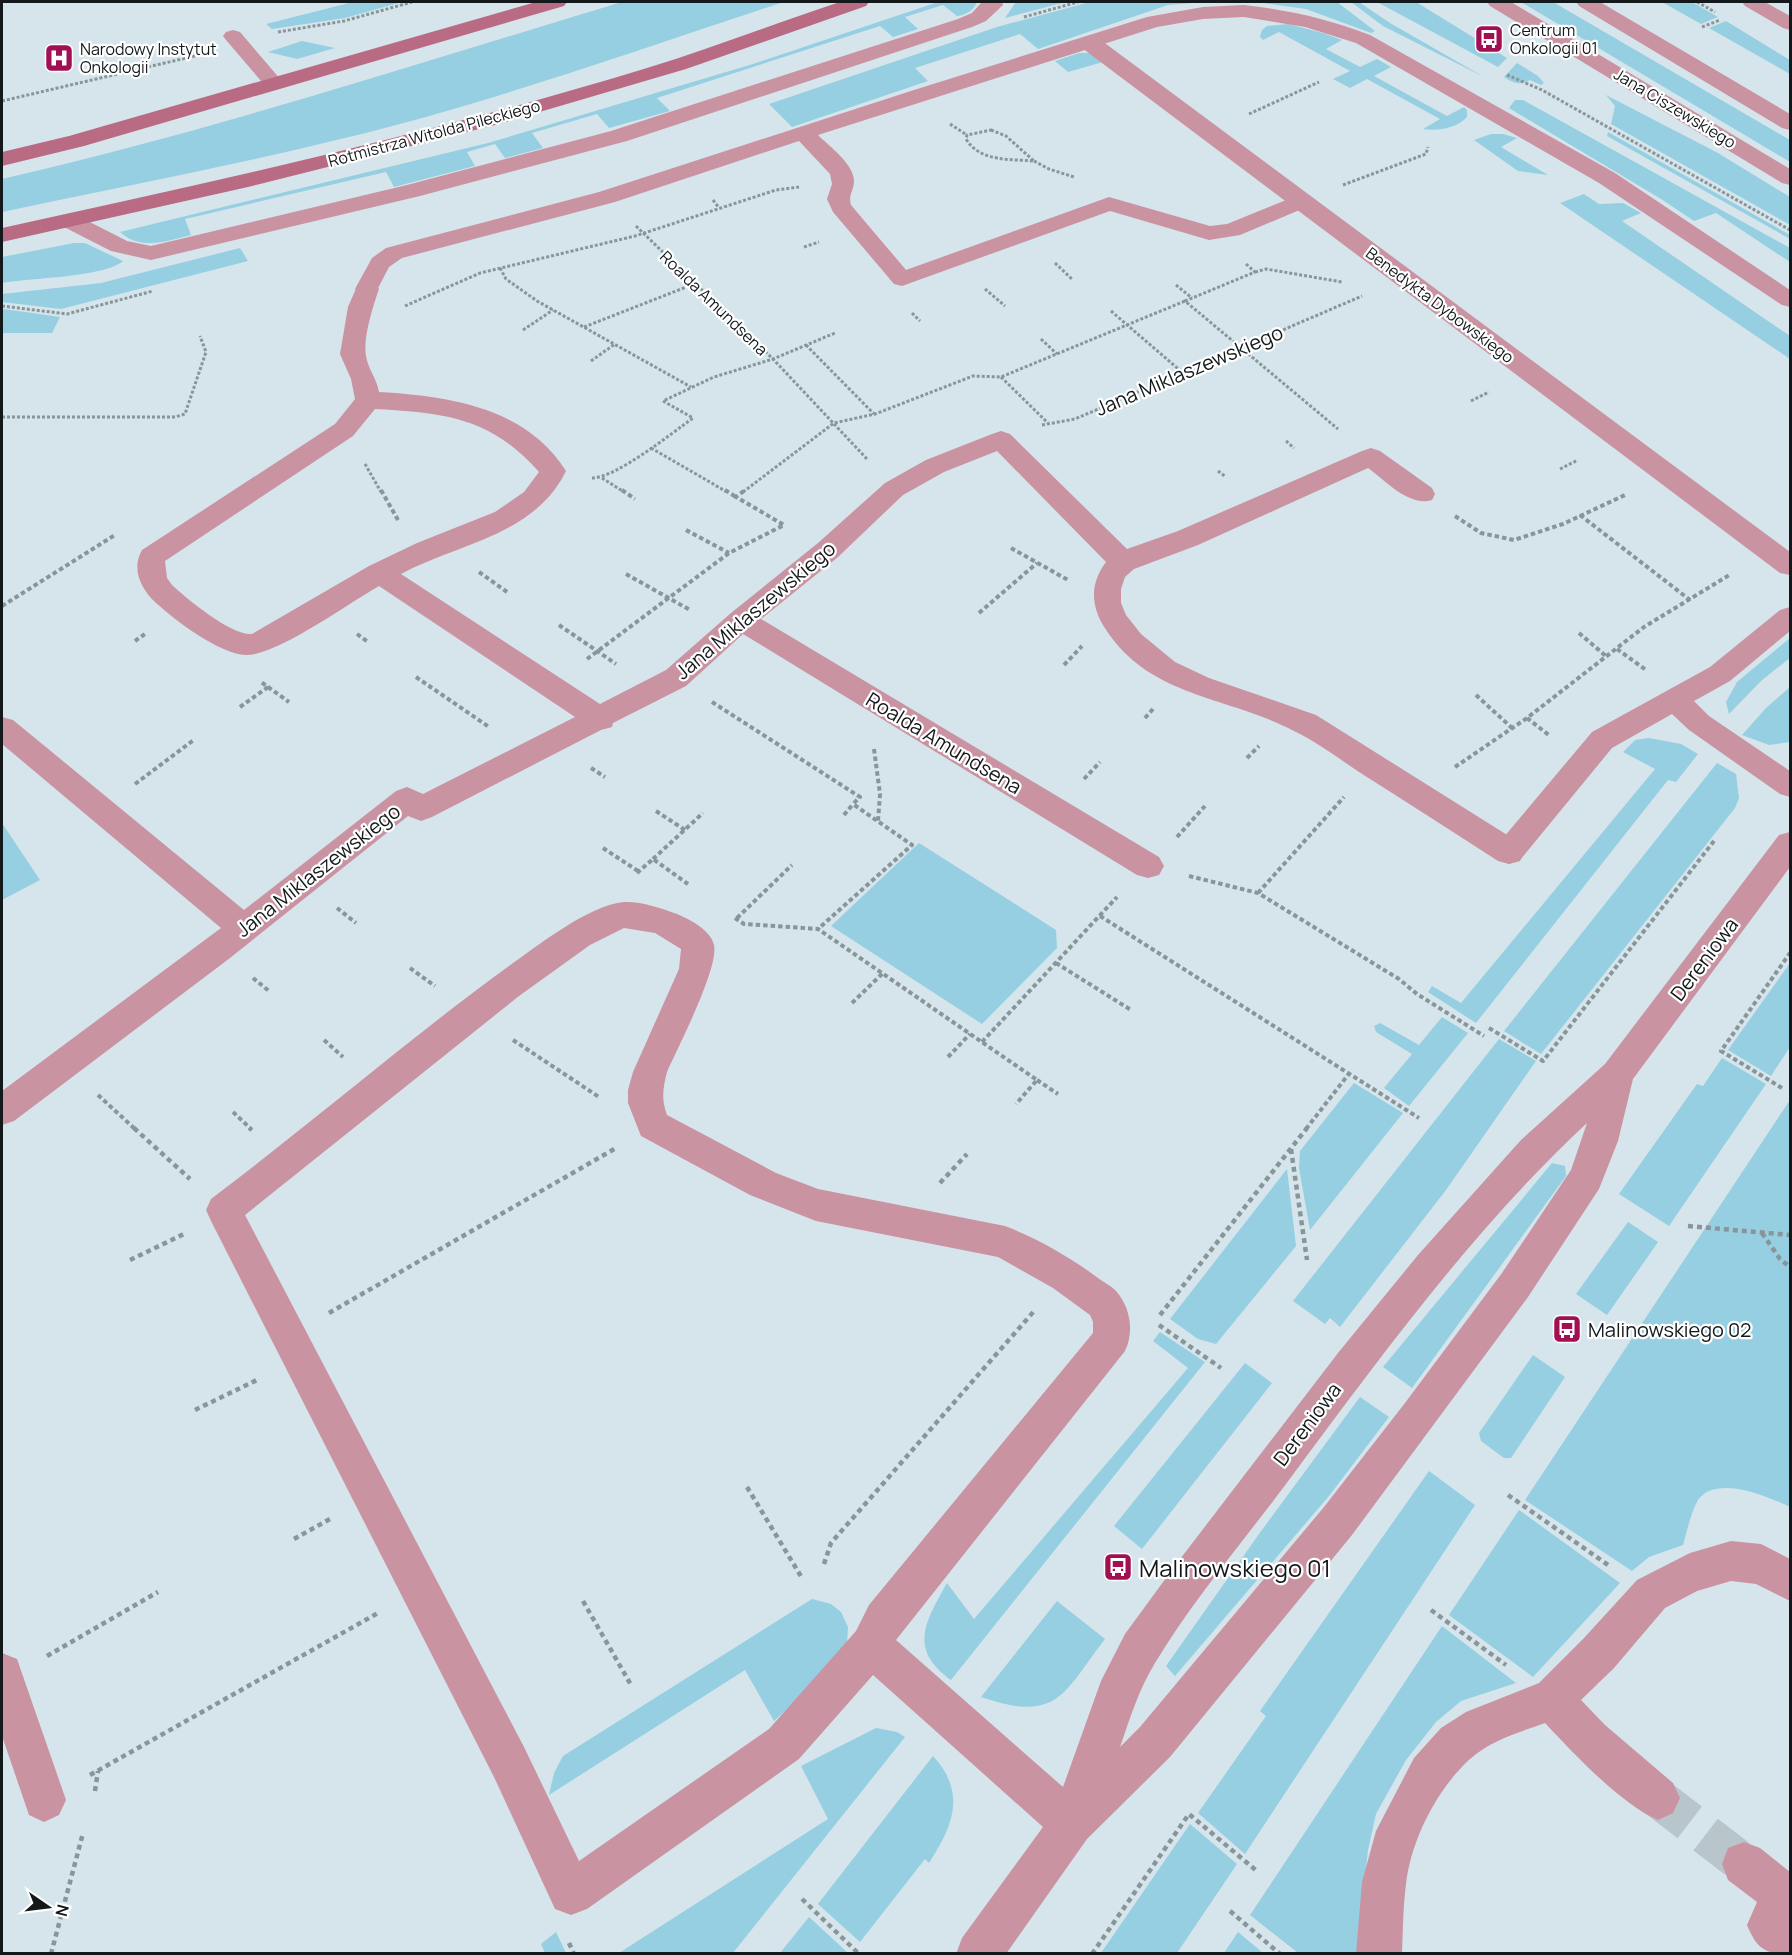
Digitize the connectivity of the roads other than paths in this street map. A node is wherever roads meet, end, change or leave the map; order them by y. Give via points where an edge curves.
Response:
1 (556, 2) edge
2 (859, 2) edge
3 (1497, 2) edge
4 (1586, 2) edge
5 (1752, 2) edge
6 (992, 3) edge
7 (1791, 24) edge
8 (233, 36) dead end
9 (1090, 43) junction
10 (274, 84) junction
11 (1791, 123) edge
12 (802, 133) junction
13 (2, 159) edge
14 (1791, 178) edge
15 (1301, 201) junction
16 (70, 221) junction
17 (2, 235) edge
18 (367, 289) joint
19 (1791, 300) edge
20 (369, 400) junction
21 (1422, 494) road end
22 (1123, 562) junction
23 (1791, 566) edge
24 (379, 573) junction
25 (1791, 617) edge
26 (741, 620) junction
27 (1675, 700) junction
28 (601, 719) junction
29 (2, 728) edge
30 (1791, 786) edge
31 (1791, 844) edge
32 (1509, 852) joint
33 (1148, 866) road end
34 (244, 929) junction
35 (1617, 1074) junction
36 (2, 1110) edge
37 (1791, 1581) edge
38 (871, 1646) junction
39 (3, 1678) edge
40 (1552, 1700) junction
41 (1658, 1798) tunnel mouth
42 (44, 1800) road end
43 (1072, 1824) junction
44 (1744, 1864) tunnel mouth
45 (1791, 1941) edge
46 (978, 1953) edge
47 (1379, 1953) edge

1 - 10 main road
2 - 16 main road, Rotmistrza Witolda Pileckiego via 655,72 460,128 345,159
3 - 14 street, Jana Ciszewskiego
4 - 11 street
5 - 7 lane
6 - 16 lane via 965,23 619,136 167,250 137,253 123,249
8 - 10 lane
9 - 12 lane
9 - 15 street, Benedykta Dybowskiego
9 - 19 lane via 1154,21 1203,13 1244,11 1280,15 1334,28 1364,39 1597,172
10 - 13 main road
12 - 15 lane via 840,171 843,179 837,198 841,207 902,279 1109,204 1209,233 1232,230
12 - 18 lane via 607,197 386,255
15 - 23 street, Benedykta Dybowskiego
16 - 17 main road, Rotmistrza Witolda Pileckiego
18 - 20 street via 353,354
20 - 24 street via 434,405 499,424 519,436 553,471 533,499 504,519
20 - 24 street via 344,430 152,557 151,572 156,585 180,609 243,645 260,642
21 - 22 street via 1371,457 1187,539
22 - 26 street, Jana Miklaszewskiego via 1002,440 935,466 894,489 828,550
22 - 32 street via 1111,576 1108,607 1119,629 1148,658 1183,679 1290,715
24 - 28 street
25 - 27 lane via 1720,674
26 - 28 street, Jana Miklaszewskiego via 676,678
26 - 33 street, Roalda Amundsena
27 - 30 lane via 1699,723
27 - 32 lane via 1602,740
28 - 34 street, Jana Miklaszewskiego via 421,809 408,799
29 - 34 street
31 - 35 street, Dereniowa
34 - 36 street, Jana Miklaszewskiego
35 - 43 street, Dereniowa via 1586,1178 1508,1294 1338,1521 1155,1742
35 - 43 street, Dereniowa via 1533,1151 1431,1267 1188,1581 1140,1649 1116,1696
37 - 40 street via 1761,1564 1731,1561 1690,1573 1651,1594
38 - 38 street via 884,1620 1112,1339 1112,1321 1103,1303 1005,1242 816,1205 763,1184 653,1125 645,1090 695,969 698,945 686,931 665,921 623,915 608,919 547,957 472,1012 224,1212 509,1762 571,1893 784,1744
38 - 43 street
39 - 42 street
40 - 41 street via 1590,1740
40 - 47 street via 1481,1727 1456,1743 1429,1773 1398,1832 1384,1882
43 - 46 street, Dereniowa
44 - 45 street via 1785,1896 1769,1925

